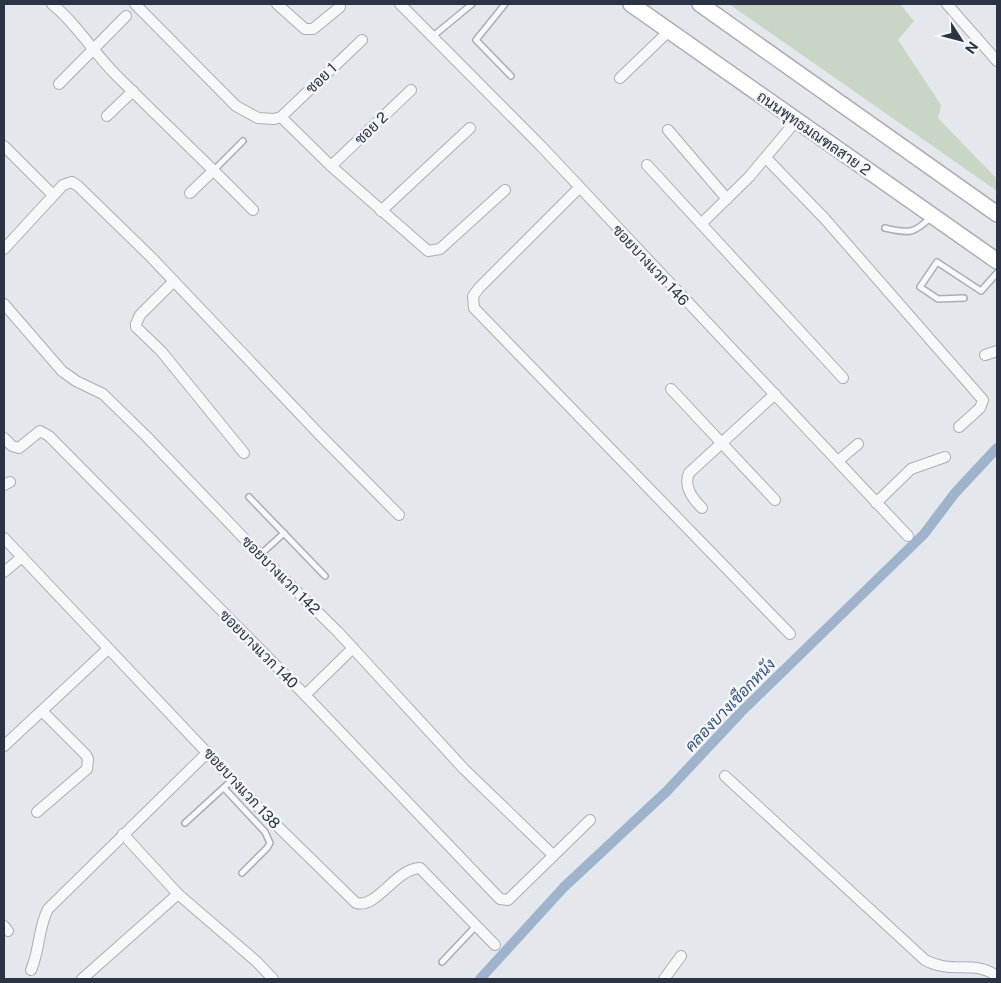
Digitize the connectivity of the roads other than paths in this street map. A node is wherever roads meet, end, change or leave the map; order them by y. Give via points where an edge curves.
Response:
1 (52, 4) edge
2 (135, 4) edge
3 (277, 4) edge
4 (400, 4) edge
5 (472, 4) edge
6 (505, 4) edge
7 (631, 4) edge
8 (700, 4) edge
9 (948, 4) edge
10 (340, 7) dead end
11 (126, 16) dead end
12 (669, 31) junction
13 (432, 37) junction
14 (362, 40) dead end
15 (93, 50) junction
16 (997, 61) edge
17 (511, 76) dead end
18 (620, 78) dead end
19 (59, 84) dead end
20 (410, 90) dead end
21 (133, 91) junction
22 (107, 116) dead end
23 (281, 117) junction
24 (796, 121) junction
25 (470, 128) dead end
26 (668, 130) dead end
27 (243, 141) dead end
28 (4, 146) edge
29 (766, 158) junction
30 (647, 165) dead end
31 (331, 166) junction
32 (214, 170) junction
33 (579, 188) junction
34 (505, 190) dead end
35 (190, 193) dead end
36 (52, 195) junction
37 (727, 199) junction
38 (253, 210) dead end
39 (381, 211) junction
40 (997, 214) edge
41 (932, 215) junction
42 (701, 224) junction
43 (885, 228) dead end
44 (4, 249) edge
45 (997, 261) edge
46 (997, 274) edge
47 (174, 281) junction
48 (964, 298) dead end
49 (4, 304) edge
50 (997, 350) edge
51 (985, 354) dead end
52 (843, 378) dead end
53 (671, 389) dead end
54 (775, 394) junction
55 (959, 427) dead end
56 (4, 438) edge
57 (721, 442) junction
58 (858, 444) dead end
59 (244, 453) dead end
60 (945, 457) dead end
61 (838, 462) junction
62 (249, 497) dead end
63 (775, 500) dead end
64 (876, 503) junction
65 (702, 508) dead end
66 (399, 515) dead end
67 (284, 533) junction
68 (908, 536) dead end
69 (4, 538) edge
70 (260, 555) junction
71 (22, 557) junction
72 (4, 572) edge
73 (325, 576) dead end
74 (790, 634) dead end
75 (353, 648) junction
76 (108, 649) junction
77 (305, 695) junction
78 (42, 711) junction
79 (4, 746) edge
80 (208, 752) junction
81 (725, 776) dead end
82 (233, 780) junction
83 (224, 788) junction
84 (37, 812) dead end
85 (590, 820) dead end
86 (185, 823) dead end
87 (123, 834) junction
88 (553, 855) junction
89 (242, 873) dead end
90 (178, 894) junction
91 (477, 925) junction
92 (495, 945) dead end
93 (681, 956) dead end
94 (442, 962) dead end
95 (31, 970) dead end
96 (96, 976) edge
97 (997, 976) edge
98 (82, 979) edge
99 (273, 979) edge
100 (664, 979) edge

1 - 15 street via 71,21
2 - 23 street via 236,106 258,118
3 - 10 street via 305,29 313,29
4 - 13 street, ซอยบางแวก 146
5 - 13 lane
6 - 17 lane via 476,40
7 - 12 main road, ถนนพุทธมณฑลสาย 2
8 - 40 main road
9 - 16 street
11 - 15 street
12 - 18 street
12 - 24 main road, ถนนพุทธมณฑลสาย 2
13 - 33 street, ซอยบางแวก 146
14 - 23 street, ซอย 1
15 - 19 street
15 - 21 street
20 - 31 street, ซอย 2
21 - 22 street
21 - 32 street
23 - 31 street
24 - 29 street
24 - 41 main road, ถนนพุทธมณฑลสาย 2
25 - 39 street
26 - 37 street
27 - 32 lane
28 - 36 street
29 - 37 street
29 - 55 street via 832,226 983,400 980,408
30 - 42 street
31 - 39 street
32 - 35 street
32 - 38 street
33 - 54 street, ซอยบางแวก 146
33 - 74 street via 480,288 474,296 474,308
34 - 39 street via 433,252 421,246
36 - 44 street
36 - 47 street via 68,182 78,186
37 - 42 street
41 - 43 lane via 919,229 911,232
41 - 45 main road, ถนนพุทธมณฑลสาย 2
42 - 52 street
46 - 48 lane via 981,291 937,262 920,287 938,299
47 - 59 street via 140,315 136,327 161,351
47 - 66 street
49 - 70 street, ซอยบางแวก 142 via 62,370 112,402
50 - 51 street
53 - 57 street
54 - 57 street
54 - 61 street, ซอยบางแวก 146
56 - 77 street, ซอยบางแวก 140 via 19,448 40,431 49,436
57 - 63 street
57 - 65 street via 687,477 692,498
58 - 61 street
60 - 64 street via 911,469
61 - 64 street, ซอยบางแวก 146
62 - 67 lane
64 - 68 street, ซอยบางแวก 146
67 - 70 lane
67 - 73 lane
69 - 71 street, ซอยบางแวก 138
70 - 75 street, ซอยบางแวก 142
71 - 72 street
71 - 76 street, ซอยบางแวก 138
75 - 77 street
75 - 88 street, ซอยบางแวก 142 via 464,769
76 - 78 street
76 - 80 street, ซอยบางแวก 138
77 - 88 street, ซอยบางแวก 140 via 500,899 508,900
78 - 79 street
78 - 84 street via 86,755 89,764
80 - 82 street, ซอยบางแวก 138
80 - 87 street
81 - 97 street via 925,960 946,968 981,967
82 - 83 lane
82 - 91 street, ซอยบางแวก 138 via 356,903 372,900 403,873 420,868
83 - 86 lane
83 - 89 lane via 265,832 270,843
85 - 88 street
87 - 90 street
87 - 95 street via 48,909 42,920 37,958
90 - 96 street
90 - 99 street via 258,962
91 - 92 street, ซอยบางแวก 138
91 - 94 lane
93 - 100 street
96 - 98 street

